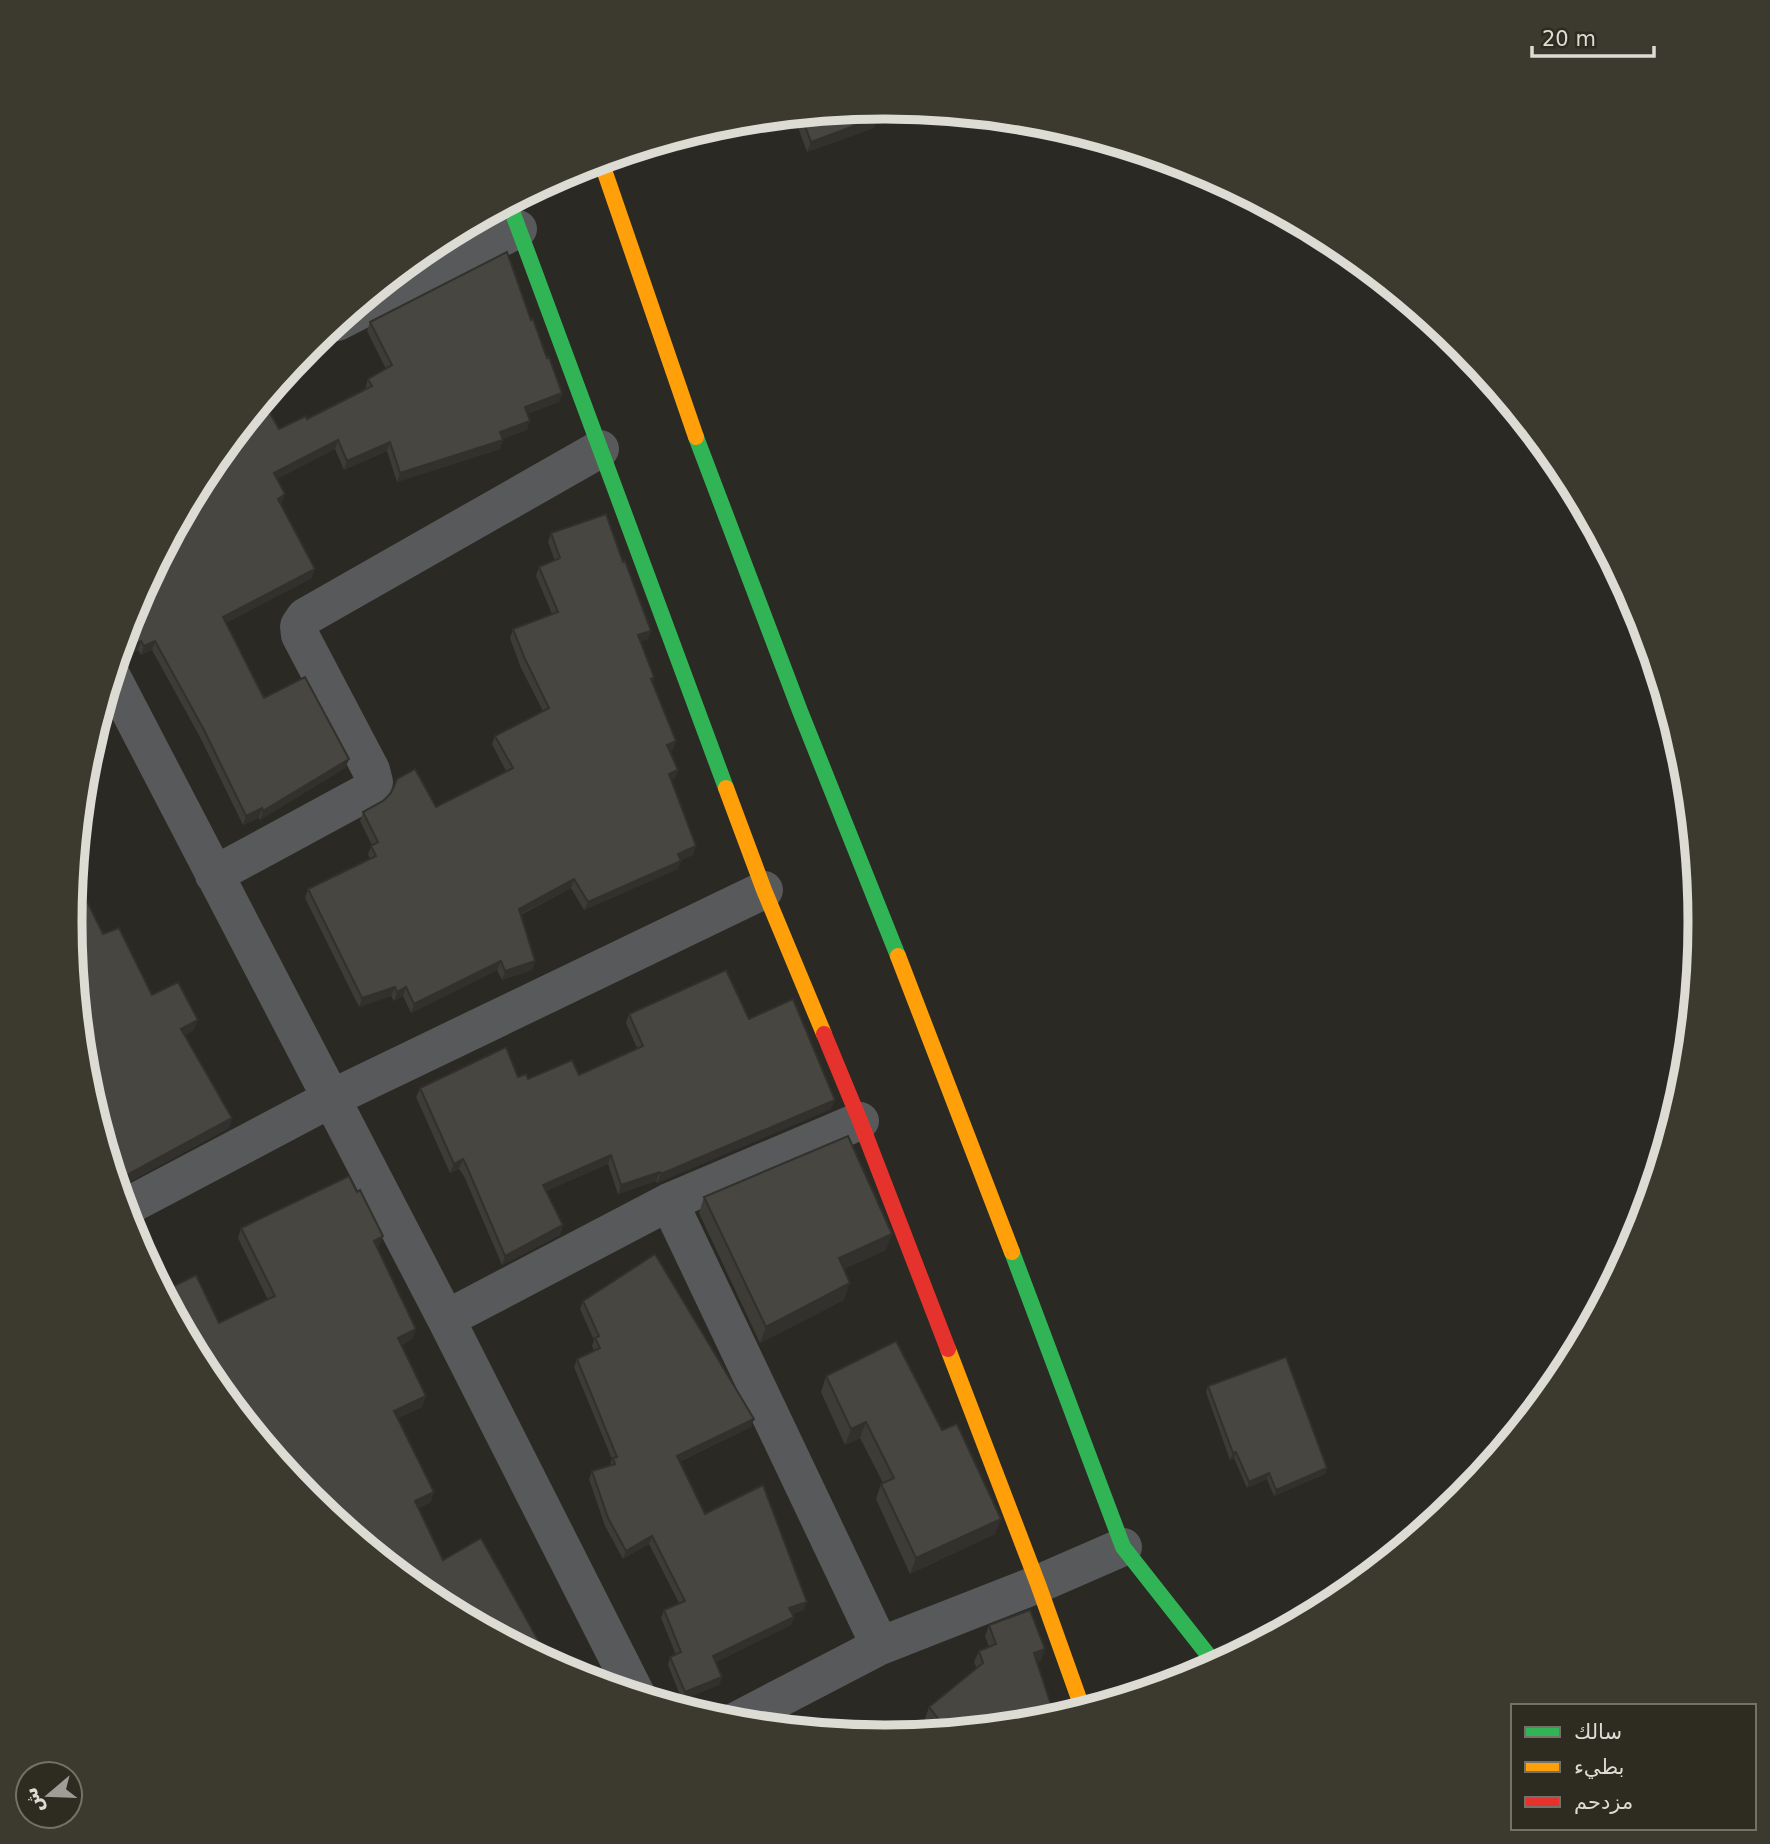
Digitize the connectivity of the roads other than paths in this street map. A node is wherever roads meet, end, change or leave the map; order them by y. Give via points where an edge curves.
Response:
1 (604, 170) edge
2 (514, 216) edge
3 (385, 294) edge
4 (600, 449) junction
5 (118, 688) edge
6 (214, 875) junction
7 (764, 890) junction
8 (332, 1098) junction
9 (860, 1121) junction
10 (669, 1202) junction
11 (133, 1203) edge
12 (446, 1319) junction
13 (1123, 1547) junction
14 (1038, 1584) junction
15 (880, 1646) junction
16 (1209, 1656) edge
17 (630, 1683) edge
18 (1079, 1700) edge
19 (751, 1713) edge

1 - 13 street via 800,711 948,1082
2 - 3 street
2 - 4 street
4 - 6 street via 305,617 300,635 374,782 369,791
4 - 7 street
5 - 6 street
6 - 8 street
7 - 8 street
7 - 9 street
8 - 11 street
8 - 12 street
9 - 10 street
9 - 14 street
10 - 12 street
10 - 15 street
12 - 17 street
13 - 14 street
13 - 16 street
14 - 15 street
14 - 18 street
15 - 19 street

